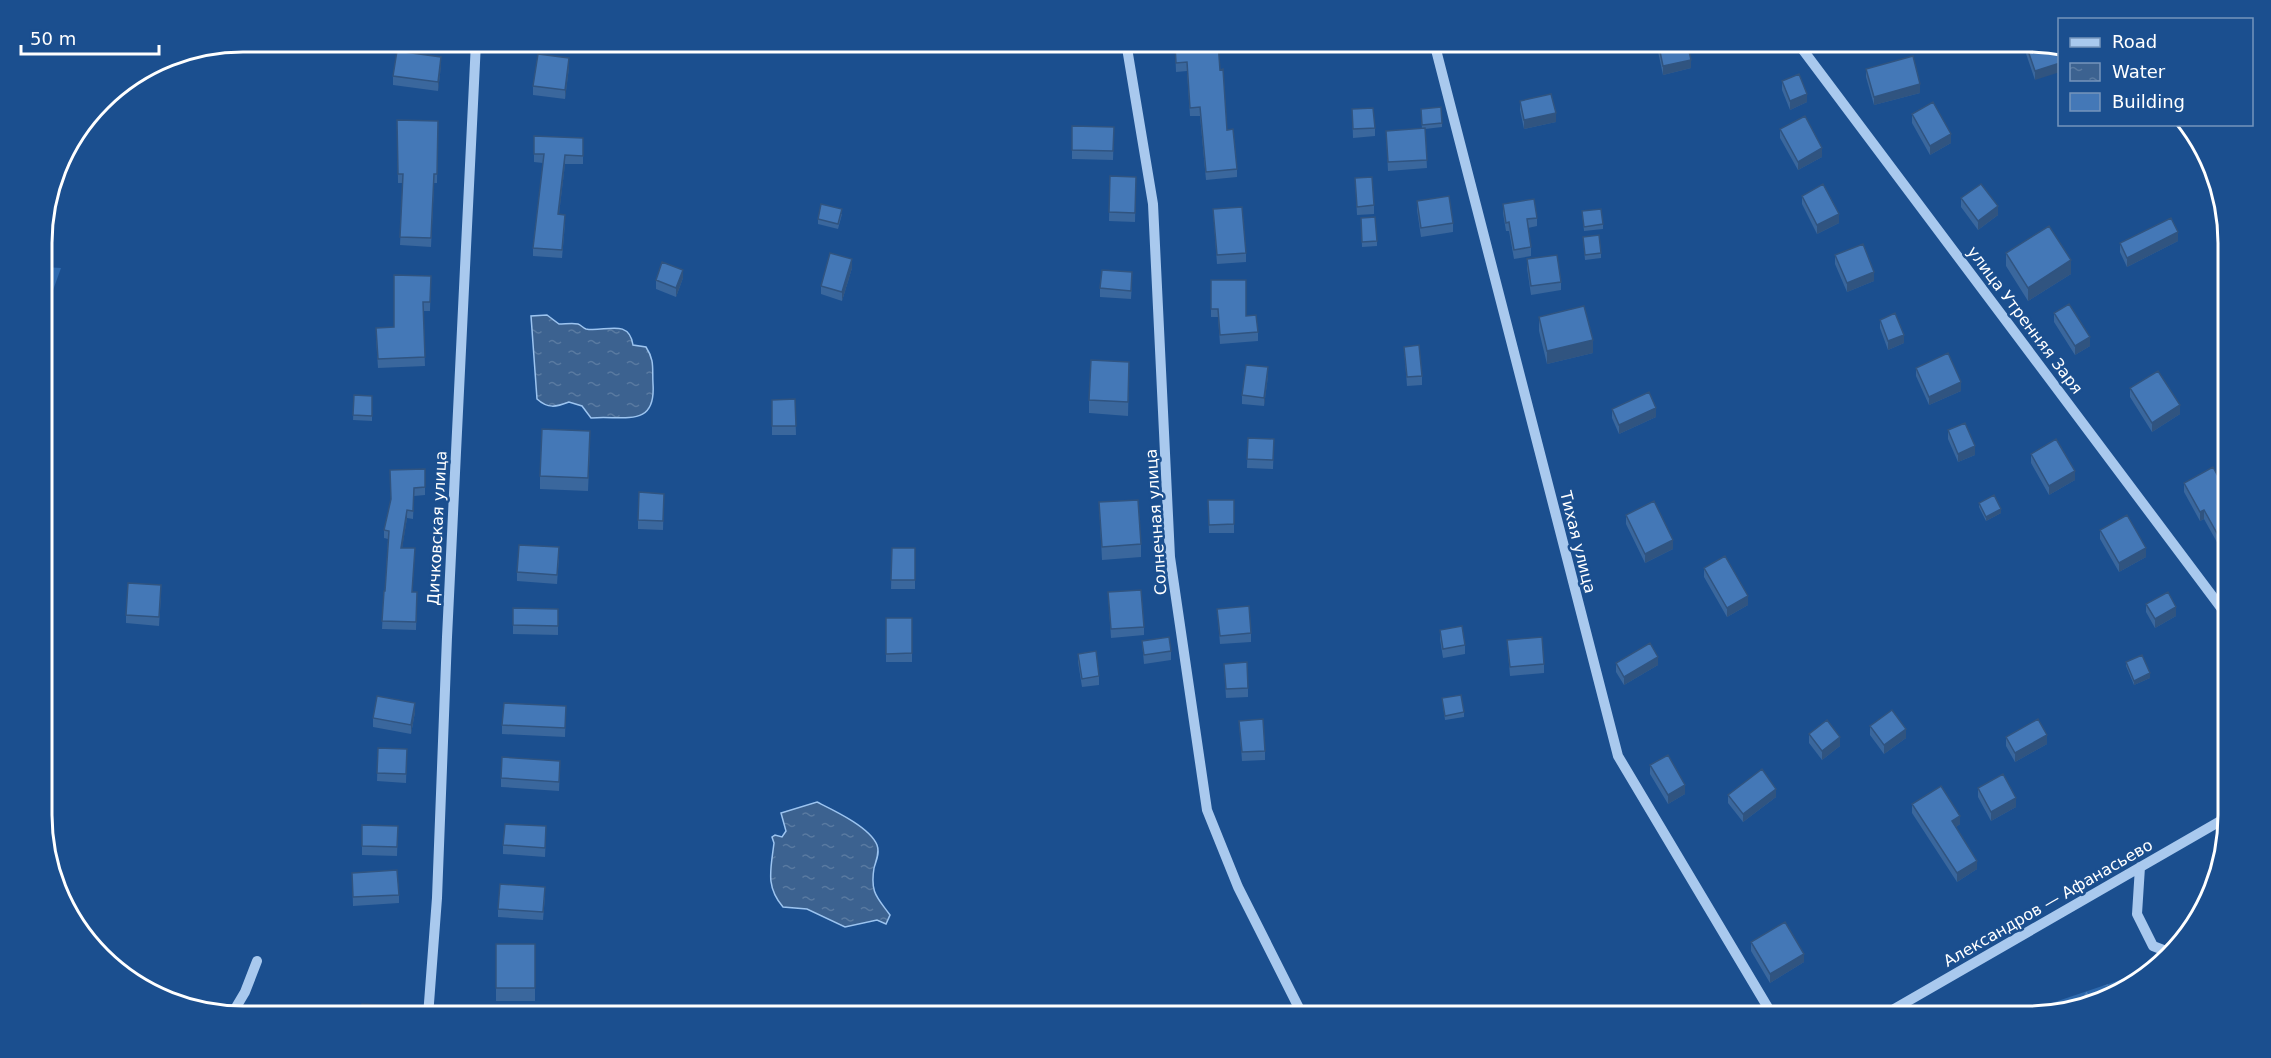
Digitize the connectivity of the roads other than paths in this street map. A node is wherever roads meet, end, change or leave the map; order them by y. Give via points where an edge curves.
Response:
1 (1437, 52) edge
2 (1805, 52) edge
3 (475, 53) edge
4 (1128, 53) edge
5 (2218, 604) edge
6 (2218, 822) edge
7 (2140, 867) junction
8 (2163, 950) edge
9 (257, 961) dead end
10 (1298, 1005) edge
11 (1767, 1005) edge
12 (1901, 1005) edge
13 (237, 1006) edge
14 (429, 1006) edge

1 - 11 street, Тихая улица via 1618,756
2 - 5 street, улица Утренняя Заря
3 - 14 street, Дичковская улица
4 - 10 street, Солнечная улица via 1153,204 1170,557 1207,810 1238,887
6 - 7 street, Александров — Афанасьево
7 - 8 street via 2137,914 2153,946
7 - 12 street, Александров — Афанасьево
9 - 13 street

